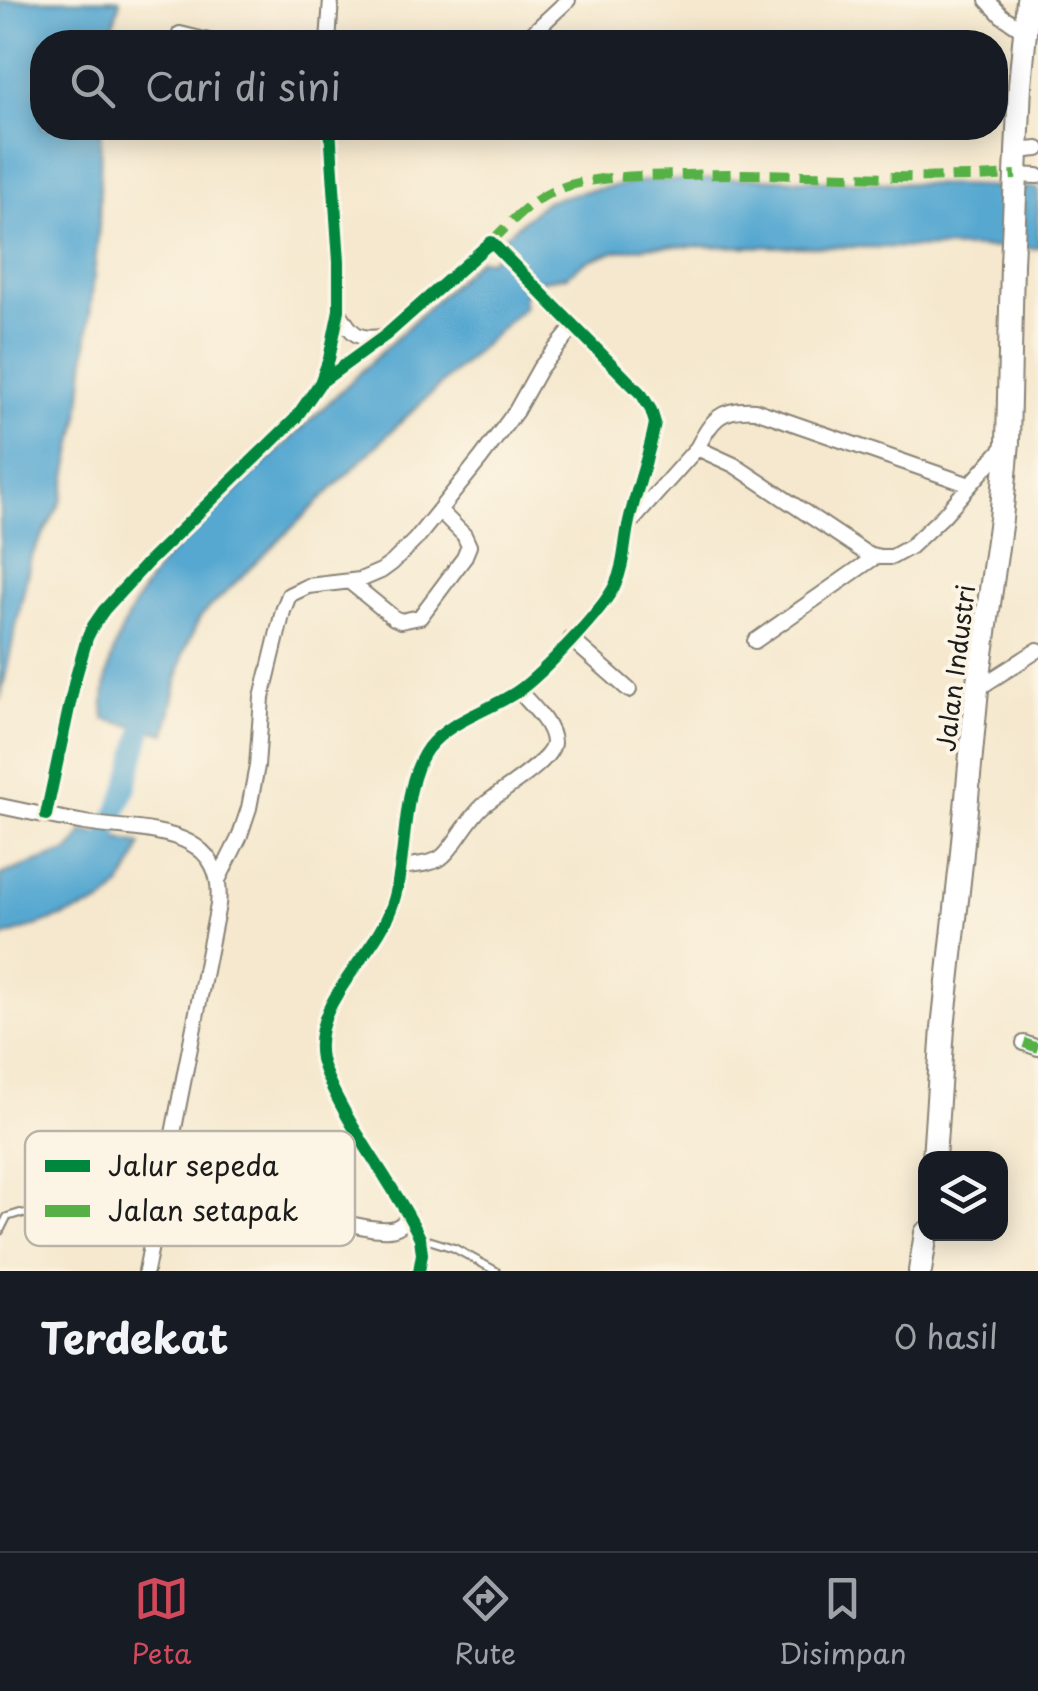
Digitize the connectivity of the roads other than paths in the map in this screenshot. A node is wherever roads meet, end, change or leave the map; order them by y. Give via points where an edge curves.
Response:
1 (331, 0) edge
2 (568, 0) edge
3 (987, 0) edge
4 (1028, 0) edge
5 (329, 30) edge
6 (537, 30) edge
7 (1025, 31) junction
8 (331, 140) edge
9 (1025, 167) edge
10 (339, 310) junction
11 (573, 328) junction
12 (386, 335) junction
13 (320, 383) junction
14 (1008, 442) junction
15 (697, 448) junction
16 (970, 485) junction
17 (438, 510) junction
18 (628, 525) junction
19 (876, 556) junction
20 (350, 582) junction
21 (572, 639) junction
22 (755, 641) dead end
23 (1038, 650) edge
24 (629, 690) dead end
25 (977, 690) junction
26 (519, 691) junction
27 (0, 806) edge
28 (46, 815) junction
29 (401, 867) junction
30 (219, 878) junction
31 (175, 1131) edge
32 (934, 1151) edge
33 (25, 1214) edge
34 (409, 1216) junction
35 (355, 1225) edge
36 (0, 1232) edge
37 (420, 1238) junction
38 (925, 1241) edge
39 (151, 1246) edge
40 (146, 1271) edge
41 (419, 1271) edge
42 (496, 1271) edge
43 (920, 1271) edge

1 - 5 street
2 - 6 street
3 - 7 street
4 - 7 main road, Jalan Industri
7 - 9 main road, Jalan Industri
8 - 10 street
9 - 14 main road, Jalan Industri via 1012,264
10 - 12 street via 362,338
10 - 13 street
11 - 12 street via 491,242
11 - 17 street
11 - 18 street via 642,395 654,416
12 - 13 street
13 - 28 street via 295,419 148,562 93,626
14 - 16 street
14 - 25 main road, Jalan Industri
15 - 16 street via 718,417 756,410
15 - 18 street
15 - 19 street
16 - 19 street via 910,547 892,557
17 - 20 street via 386,568
17 - 20 street via 469,546 420,618 394,618
18 - 21 street via 617,580
19 - 22 street
20 - 30 street via 308,586 286,600 262,698 252,796
21 - 24 street
21 - 26 street
23 - 25 street
25 - 32 main road, Jalan Industri
26 - 29 street via 436,738 424,754
26 - 29 street via 550,731 550,752 483,805 443,857
27 - 28 street
28 - 30 street via 182,839 198,848
29 - 34 street via 387,918 326,1014 320,1052 350,1122
30 - 31 street
33 - 36 lane via 7,1217
34 - 35 street via 397,1229
34 - 37 street
37 - 41 street
37 - 42 lane
38 - 43 main road
39 - 40 street

